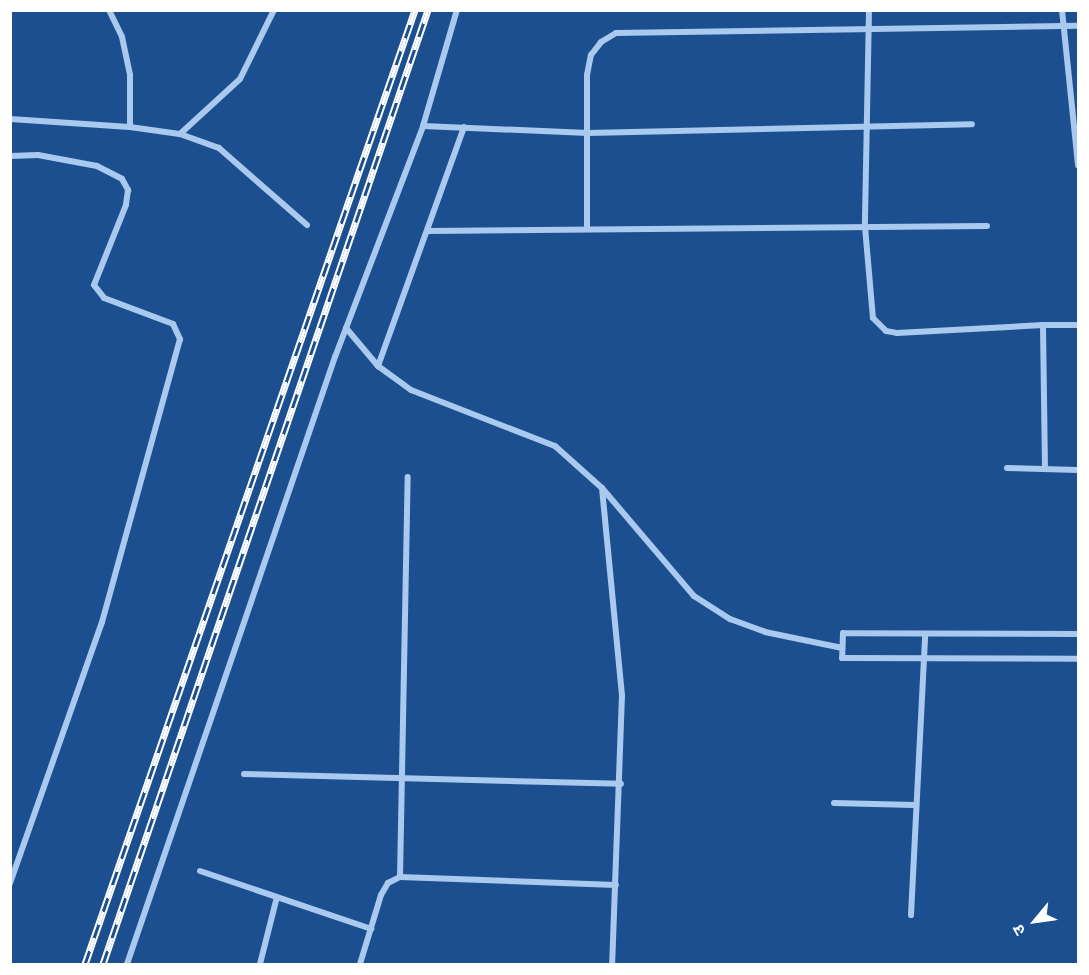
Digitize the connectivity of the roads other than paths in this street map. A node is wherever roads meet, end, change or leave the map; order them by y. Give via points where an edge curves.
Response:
1 (109, 10) edge
2 (274, 10) edge
3 (457, 10) edge
4 (869, 10) edge
5 (1062, 10) edge
6 (1062, 26) junction
7 (1078, 26) edge
8 (869, 29) junction
9 (1076, 116) edge
10 (10, 119) edge
11 (972, 124) dead end
12 (423, 126) junction
13 (130, 127) junction
14 (464, 127) junction
15 (866, 128) junction
16 (588, 133) junction
17 (180, 134) junction
18 (10, 156) edge
19 (1078, 165) edge
20 (307, 225) dead end
21 (987, 226) dead end
22 (865, 227) junction
23 (587, 229) junction
24 (427, 231) junction
25 (1043, 325) junction
26 (1078, 326) edge
27 (346, 327) junction
28 (378, 366) junction
29 (1007, 468) dead end
30 (1046, 469) junction
31 (1078, 470) edge
32 (408, 477) dead end
33 (602, 488) junction
34 (925, 634) junction
35 (1078, 634) edge
36 (842, 648) junction
37 (926, 658) junction
38 (1078, 659) edge
39 (244, 774) dead end
40 (402, 778) junction
41 (621, 784) junction
42 (834, 803) dead end
43 (914, 806) junction
44 (200, 871) dead end
45 (400, 877) junction
46 (10, 883) edge
47 (616, 885) junction
48 (277, 897) junction
49 (910, 915) dead end
50 (371, 929) junction
51 (127, 964) edge
52 (260, 964) edge
53 (360, 964) edge
54 (612, 964) edge

1 - 13 street via 122,37 130,75
2 - 17 street via 240,79
3 - 12 street
4 - 8 street
5 - 6 street
6 - 7 street
6 - 8 street
6 - 9 street
8 - 15 street
8 - 16 street via 616,33 601,42 591,55 587,75
9 - 19 street
10 - 13 street
11 - 15 street
12 - 14 street
12 - 27 street
13 - 17 street
14 - 16 street
14 - 24 street
15 - 16 street
15 - 22 street
16 - 23 street
17 - 20 street via 219,148
18 - 46 street via 38,155 97,166 122,179 128,190 126,205 94,285 104,298 173,324 180,339 102,622
21 - 22 street
22 - 23 street
22 - 25 street via 873,318 886,331
23 - 24 street
24 - 28 street
25 - 26 street
25 - 30 street
27 - 28 street
27 - 51 street
28 - 33 street via 411,390 555,446
29 - 30 street
30 - 31 street
32 - 40 street
33 - 36 street via 694,596 730,619 765,632
33 - 41 street via 622,695
34 - 35 street
34 - 36 street via 843,633
34 - 37 street
36 - 37 street via 842,658
37 - 38 street
37 - 43 street
39 - 40 street
40 - 41 street
40 - 45 street
41 - 47 street
42 - 43 street
43 - 49 street
44 - 48 street
45 - 47 street
45 - 50 street via 388,883 381,895
47 - 54 street
48 - 50 street
48 - 52 street
50 - 53 street

